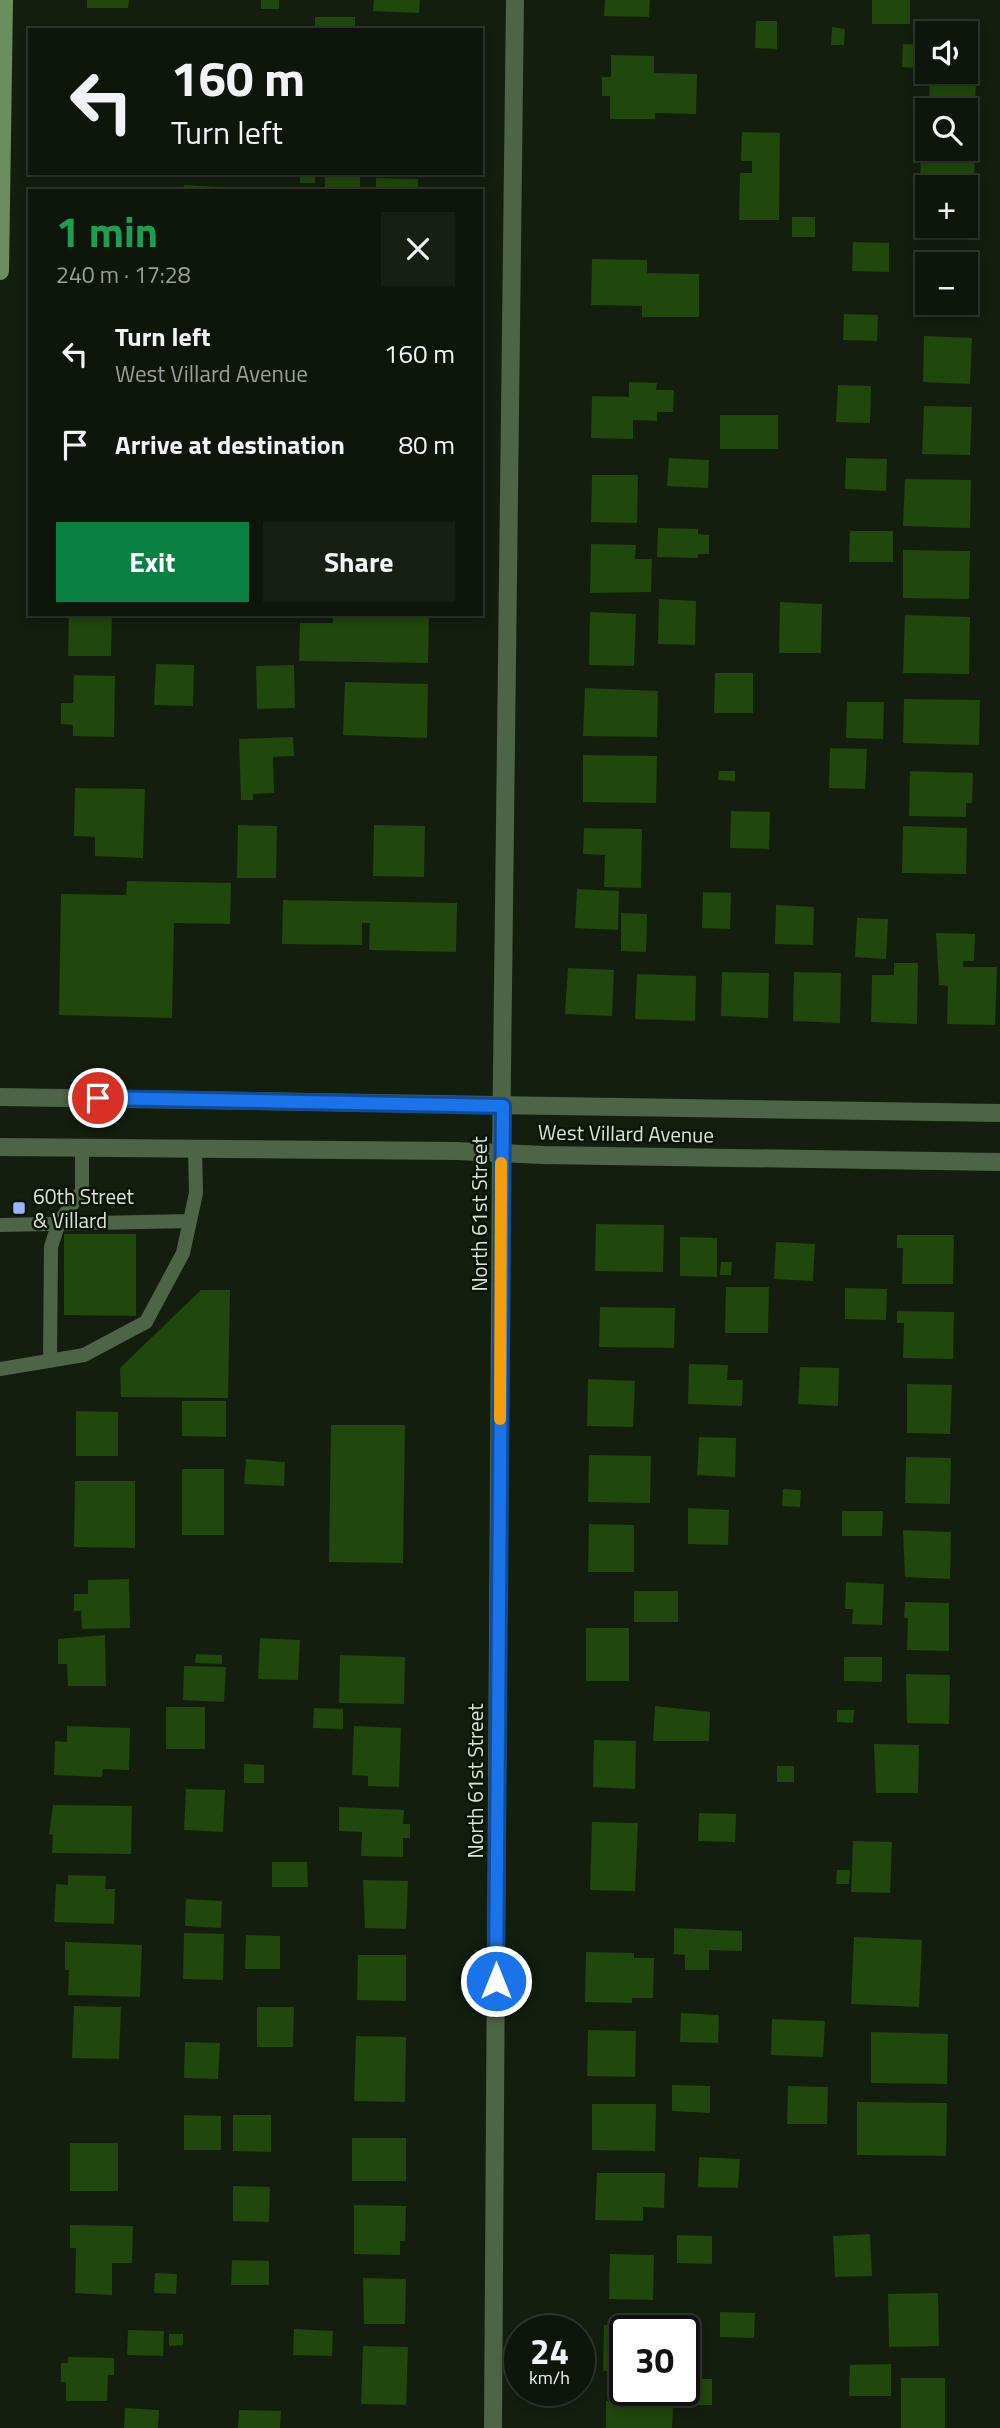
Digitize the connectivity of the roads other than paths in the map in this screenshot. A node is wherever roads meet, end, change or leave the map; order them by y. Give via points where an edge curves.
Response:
1 (4, 0) edge
2 (515, 0) edge
3 (0, 271) edge
4 (0, 1097) edge
5 (503, 1106) junction
6 (1000, 1113) edge
7 (0, 1147) edge
8 (195, 1147) junction
9 (82, 1148) junction
10 (501, 1153) junction
11 (1000, 1162) edge
12 (59, 1222) junction
13 (190, 1222) junction
14 (0, 1225) edge
15 (50, 1361) junction
16 (0, 1369) edge
17 (493, 2428) edge

1 - 3 main road
2 - 5 street, North 61st Street
4 - 5 street, West Villard Avenue
5 - 6 street, West Villard Avenue
5 - 10 street, North 61st Street
7 - 9 street, West Villard Avenue
8 - 9 street, West Villard Avenue
8 - 10 street, West Villard Avenue
8 - 13 lane via 196,1193
9 - 12 lane via 82,1191
10 - 11 street, West Villard Avenue
10 - 17 street, North 61st Street
12 - 13 lane
12 - 14 lane
12 - 15 lane via 51,1247
13 - 15 lane via 183,1252 146,1322 84,1355
15 - 16 lane

